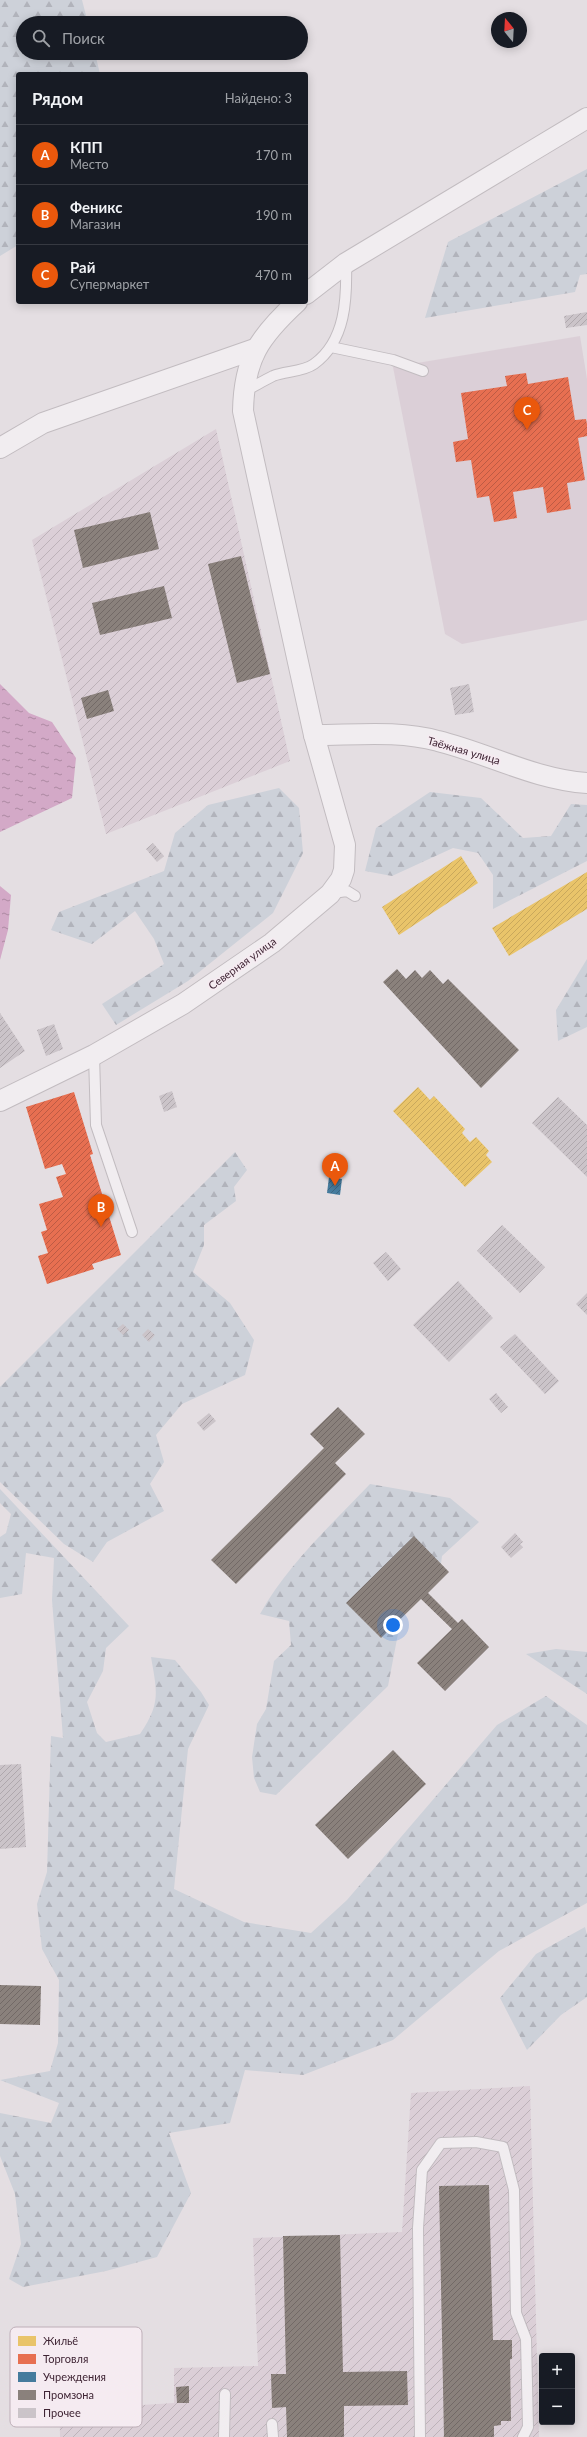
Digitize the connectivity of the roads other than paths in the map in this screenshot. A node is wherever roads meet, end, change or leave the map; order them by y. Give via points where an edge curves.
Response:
1 (587, 118) edge
2 (346, 263) junction
3 (308, 292) edge
4 (294, 304) edge
5 (331, 347) junction
6 (255, 349) junction
7 (423, 371) dead end
8 (243, 392) junction
9 (0, 448) edge
10 (314, 735) junction
11 (587, 783) edge
12 (330, 894) junction
13 (355, 896) dead end
14 (94, 1055) junction
15 (0, 1101) edge
16 (132, 1232) dead end
17 (225, 2394) dead end
18 (272, 2424) dead end
19 (224, 2437) edge
20 (273, 2437) edge
21 (420, 2437) edge
22 (523, 2437) edge

1 - 2 street
2 - 3 street
2 - 5 lane via 347,297
4 - 6 street, Северная улица via 277,320
5 - 7 lane via 393,360
5 - 8 lane via 313,365 274,376
6 - 8 street, Северная улица
6 - 9 street via 42,423
8 - 10 street, Северная улица via 242,411
10 - 11 street, Таёжная улица via 407,736 437,740 550,776
10 - 12 street, Северная улица via 345,845 344,870
12 - 13 lane via 340,890
12 - 14 street, Северная улица via 272,943 184,1004
14 - 15 street, Северная улица
14 - 16 lane via 96,1125
17 - 19 lane
18 - 20 lane
21 - 22 lane via 418,2228 422,2170 441,2143 476,2142 503,2147 514,2190 516,2313 526,2339 528,2427

